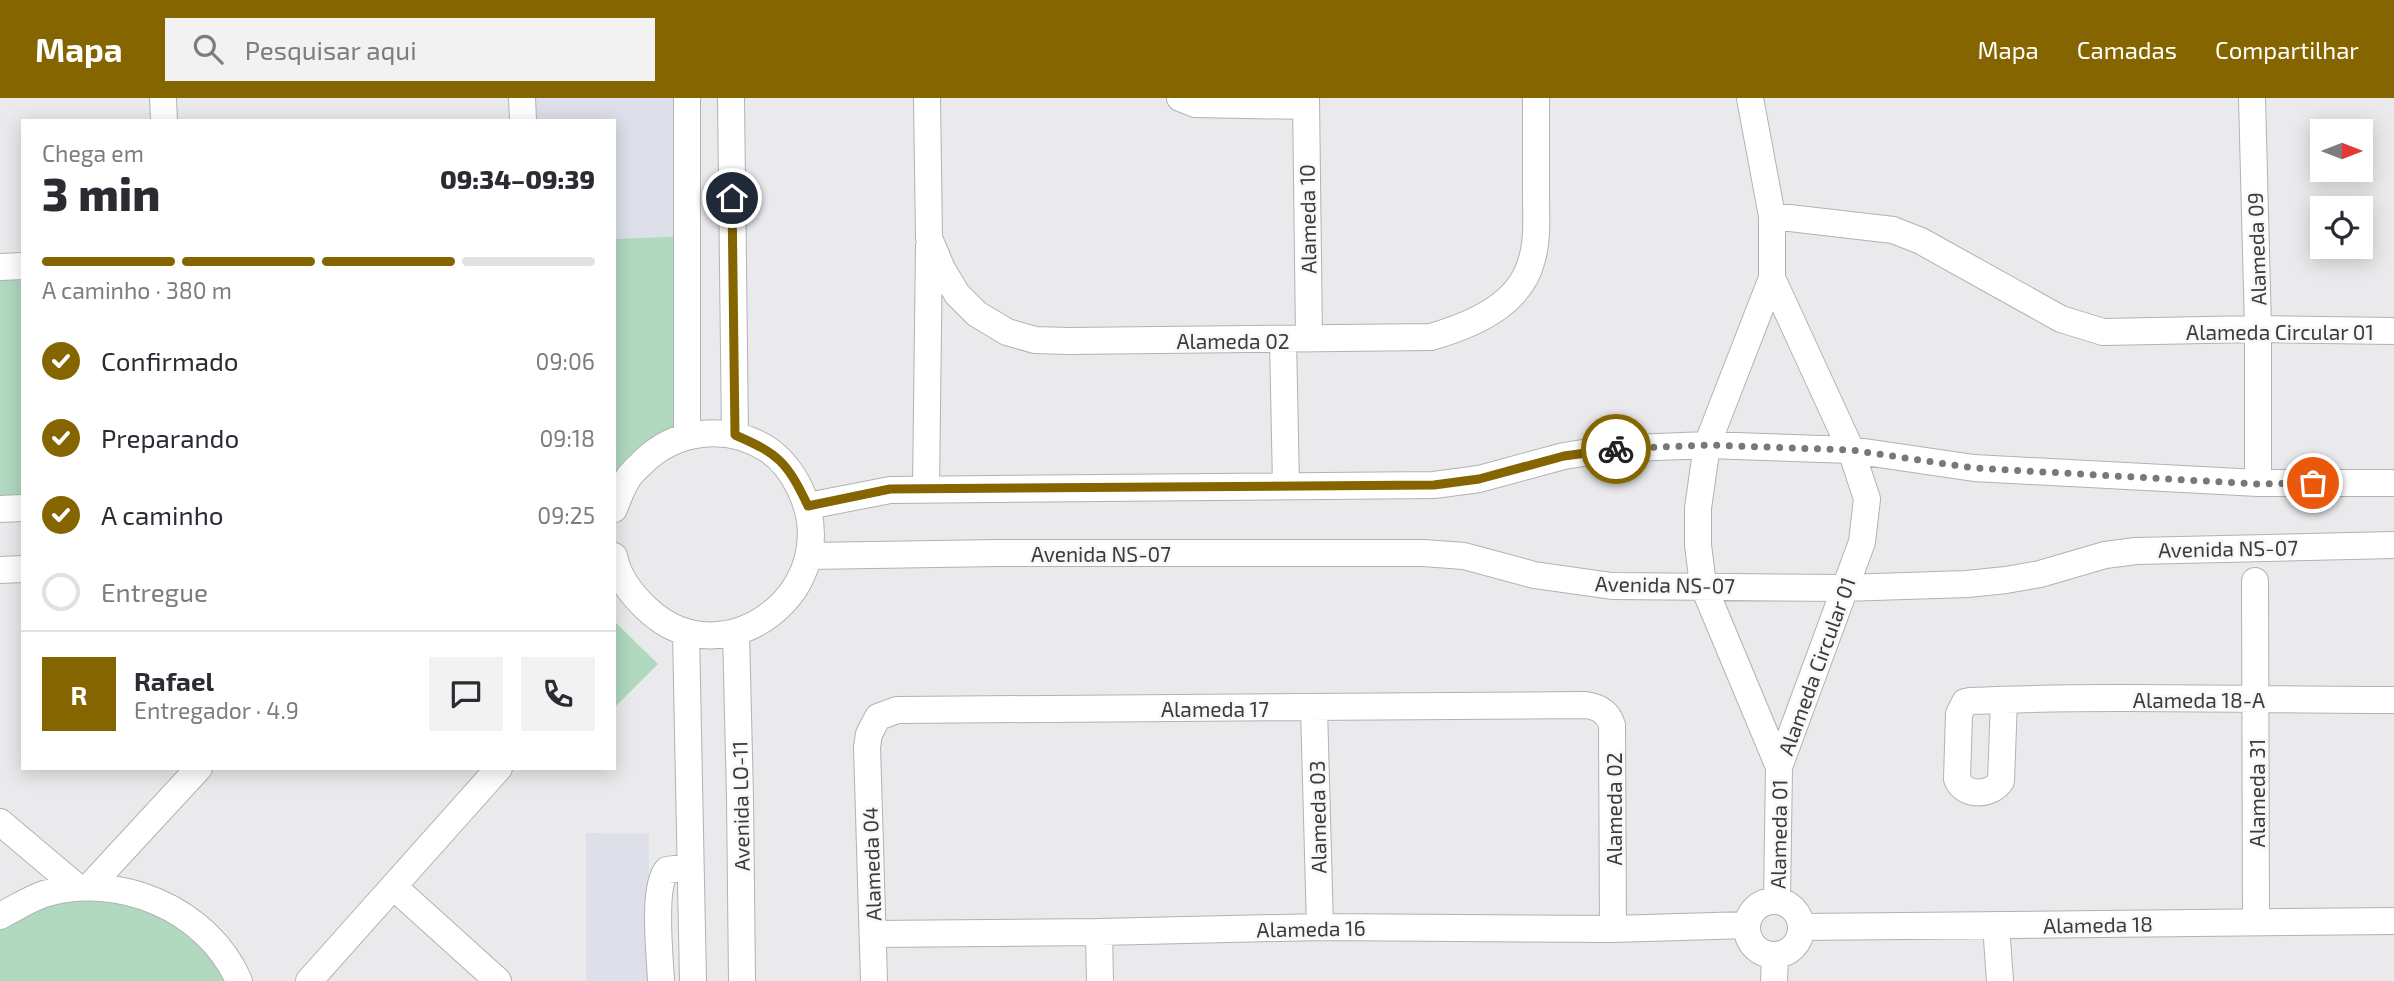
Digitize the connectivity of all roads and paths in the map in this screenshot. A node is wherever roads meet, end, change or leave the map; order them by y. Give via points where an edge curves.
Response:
1 (163, 98) edge
2 (522, 98) edge
3 (687, 98) edge
4 (732, 98) edge
5 (927, 98) edge
6 (1180, 98) edge
7 (1536, 98) edge
8 (1750, 98) edge
9 (2252, 98) edge
10 (1306, 102) edge
11 (163, 119) edge
12 (523, 119) edge
13 (1772, 216) junction
14 (929, 238) junction
15 (0, 267) edge
16 (21, 267) edge
17 (1772, 278) junction
18 (2258, 329) junction
19 (2394, 331) edge
20 (1283, 339) junction
21 (1309, 340) junction
22 (687, 435) junction
23 (735, 435) junction
24 (1707, 445) junction
25 (1851, 450) junction
26 (2394, 483) edge
27 (2258, 484) junction
28 (1286, 486) junction
29 (926, 489) junction
30 (616, 504) edge
31 (808, 506) junction
32 (21, 508) edge
33 (0, 509) edge
34 (2394, 545) edge
35 (809, 556) junction
36 (616, 563) edge
37 (21, 569) edge
38 (0, 570) edge
39 (2255, 581) dead end
40 (1703, 585) junction
41 (1843, 588) junction
42 (736, 632) junction
43 (686, 633) junction
44 (2004, 700) dead end
45 (2257, 700) junction
46 (2394, 700) edge
47 (1586, 705) joint
48 (1314, 708) junction
49 (867, 747) joint
50 (1779, 767) junction
51 (197, 770) edge
52 (497, 770) edge
53 (9, 830) edge
54 (140, 833) junction
55 (689, 867) junction
56 (83, 887) junction
57 (394, 887) junction
58 (132, 892) junction
59 (41, 895) junction
60 (1777, 901) junction
61 (0, 916) edge
62 (2256, 921) junction
63 (2394, 921) edge
64 (1747, 925) junction
65 (1996, 925) junction
66 (1801, 926) junction
67 (1320, 927) junction
68 (1613, 929) junction
69 (1098, 932) junction
70 (874, 934) junction
71 (1775, 968) edge
72 (239, 981) edge
73 (309, 981) edge
74 (498, 981) edge
75 (661, 981) edge
76 (693, 981) edge
77 (742, 981) edge
78 (874, 981) edge
79 (1100, 981) edge
80 (2000, 981) edge

1 - 11 street
2 - 12 street
3 - 22 street
4 - 23 street
5 - 14 street, Alameda 02
6 - 10 street via 1195,104
7 - 21 street, Alameda 02 via 1536,236 1532,261 1520,285 1495,311 1464,328 1431,337
8 - 13 street, Alameda Circular 01
9 - 18 street, Alameda 09
10 - 21 street, Alameda 10
13 - 17 street, Alameda Circular 01
13 - 18 street, Alameda Circular 01 via 1893,230 2061,319 2093,330
14 - 20 street, Alameda 02 via 957,294 977,314 1007,332 1035,340
14 - 29 street
15 - 16 street
17 - 24 street, Alameda Circular 01
17 - 25 street, Alameda Circular 01
18 - 19 street, Alameda Circular 01
18 - 27 street, Alameda 09
20 - 21 street, Alameda 02
20 - 28 street
22 - 23 street
22 - 30 street via 653,451 627,478
23 - 31 street via 767,449 793,474
24 - 25 street
24 - 28 street via 1608,449 1434,485
24 - 40 street, Alameda Circular 01 via 1698,508
25 - 27 street via 1974,468
25 - 41 street, Alameda Circular 01 via 1867,499 1862,542
26 - 27 street
28 - 29 street
29 - 31 street via 890,489
31 - 35 street
32 - 33 street
34 - 41 street, Avenida NS-07 via 2136,551 2007,580
35 - 40 street, Avenida NS-07 via 1423,553 1464,556 1534,575 1612,586
35 - 42 street via 800,582 783,604
36 - 43 street via 631,594 656,618
37 - 38 street
39 - 45 street, Alameda 31
40 - 41 street, Avenida NS-07
40 - 50 street, Alameda Circular 01
41 - 50 street, Alameda Circular 01
42 - 43 street
42 - 77 street, Avenida LO-11
43 - 55 street
44 - 45 street, Alameda 18-A
45 - 46 street, Alameda 18-A
45 - 62 street, Alameda 31
47 - 48 street, Alameda 17
47 - 68 street, Alameda 02 via 1603,711 1612,725
48 - 49 street, Alameda 17 via 898,710 878,717
48 - 67 street, Alameda 03
49 - 70 street, Alameda 04
50 - 60 street, Alameda 01
51 - 54 street
52 - 57 street
53 - 56 street
53 - 59 street via 34,866
54 - 56 street
54 - 58 street via 132,856
55 - 75 street via 662,875 658,894
55 - 76 street
56 - 58 street
56 - 59 street
57 - 73 street
57 - 74 street
58 - 72 street via 191,921 215,944
59 - 61 street
60 - 64 street via 1754,909
60 - 66 street via 1797,912
62 - 63 street, Alameda 18
62 - 65 street, Alameda 18
64 - 68 street, Alameda 16
64 - 71 street via 1750,940
65 - 66 street, Alameda 18
65 - 80 street
66 - 71 street via 1797,943
67 - 68 street, Alameda 16
67 - 69 street, Alameda 16
69 - 70 street, Alameda 16
69 - 79 street
70 - 78 street, Alameda 04

